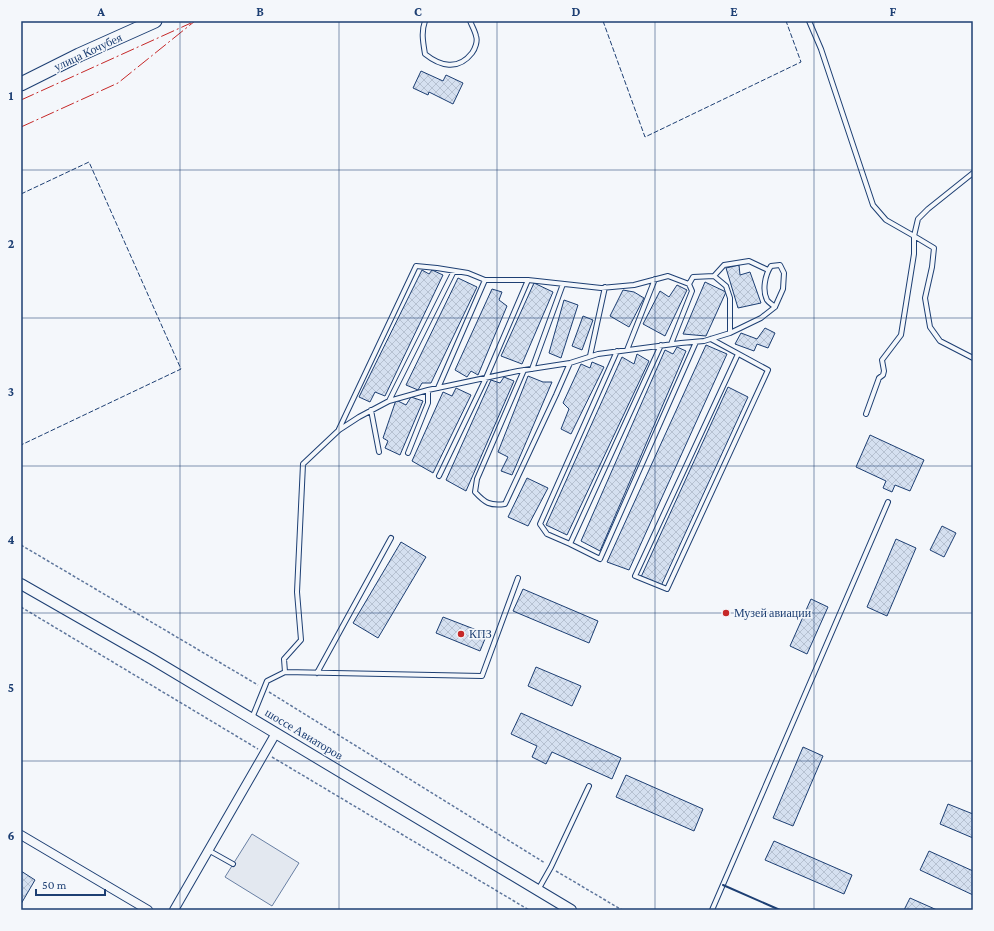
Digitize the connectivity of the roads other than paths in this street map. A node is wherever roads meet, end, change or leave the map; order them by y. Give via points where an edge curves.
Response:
1 (155, 21) edge
2 (425, 21) edge
3 (470, 21) edge
4 (809, 21) edge
5 (21, 84) edge
6 (973, 173) edge
7 (914, 236) junction
8 (768, 270) junction
9 (454, 271) junction
10 (714, 276) junction
11 (655, 279) junction
12 (485, 280) junction
13 (528, 280) junction
14 (563, 284) junction
15 (689, 284) junction
16 (605, 287) junction
17 (775, 307) junction
18 (730, 333) junction
19 (711, 339) junction
20 (696, 342) junction
21 (671, 344) junction
22 (661, 345) junction
23 (627, 350) junction
24 (617, 351) junction
25 (738, 354) junction
26 (590, 356) junction
27 (973, 358) edge
28 (570, 363) junction
29 (532, 368) junction
30 (524, 370) junction
31 (486, 378) junction
32 (438, 388) junction
33 (428, 390) junction
34 (389, 401) junction
35 (371, 410) junction
36 (866, 414) dead end
37 (339, 430) junction
38 (379, 452) dead end
39 (408, 453) dead end
40 (439, 476) dead end
41 (888, 502) dead end
42 (391, 538) dead end
43 (570, 544) junction
44 (518, 578) dead end
45 (21, 584) edge
46 (286, 672) junction
47 (317, 673) junction
48 (252, 718) junction
49 (276, 732) junction
50 (589, 786) dead end
51 (21, 835) edge
52 (208, 850) junction
53 (233, 864) dead end
54 (538, 890) junction
55 (148, 910) edge
56 (174, 910) edge
57 (571, 910) edge
58 (712, 910) edge

1 - 5 main road, улица Кочубея
2 - 3 lane via 422,29 425,54 445,65 466,60 475,49 477,36
4 - 7 lane via 821,49 873,205 886,220
6 - 7 lane via 918,219
7 - 27 lane via 934,248 925,298 930,327 940,341
7 - 36 lane via 914,254 901,335 882,360 883,375 879,378
8 - 10 lane via 749,261 724,265
8 - 17 lane via 765,288 768,301
8 - 17 lane via 770,266 780,265 784,274 783,289
9 - 12 lane
9 - 34 lane
9 - 37 lane via 416,266
10 - 15 lane via 693,277
10 - 18 lane via 726,286 730,298
11 - 15 lane via 668,276
11 - 16 lane via 634,285
11 - 23 lane
12 - 13 lane
12 - 32 lane
13 - 14 lane
13 - 31 lane
14 - 16 lane
14 - 29 lane
15 - 21 lane via 692,291
16 - 26 lane
17 - 18 lane via 761,318
18 - 19 lane
19 - 20 lane
19 - 25 lane
20 - 21 lane
20 - 43 lane via 600,559
21 - 22 lane
22 - 23 lane
22 - 43 lane
23 - 24 lane
24 - 26 lane
24 - 43 lane via 540,524 547,534
25 - 25 lane via 768,370 667,589 635,576
26 - 28 lane
28 - 29 lane
28 - 30 lane via 505,504 493,506 475,492 477,479
29 - 30 lane
30 - 31 lane
31 - 32 lane
31 - 40 lane
32 - 33 lane
33 - 34 lane
33 - 39 lane via 428,403
34 - 35 lane
35 - 37 lane
35 - 38 lane
37 - 46 lane via 303,464 297,592 301,640 284,659
41 - 58 lane
42 - 47 lane
44 - 47 lane via 482,676
45 - 48 street, шоссе Авиаторов
46 - 47 lane
46 - 48 lane via 267,681
48 - 49 street, шоссе Авиаторов
49 - 52 street
49 - 54 street, шоссе Авиаторов
50 - 54 lane
51 - 55 street
52 - 53 lane
52 - 56 street
54 - 57 street, шоссе Авиаторов

